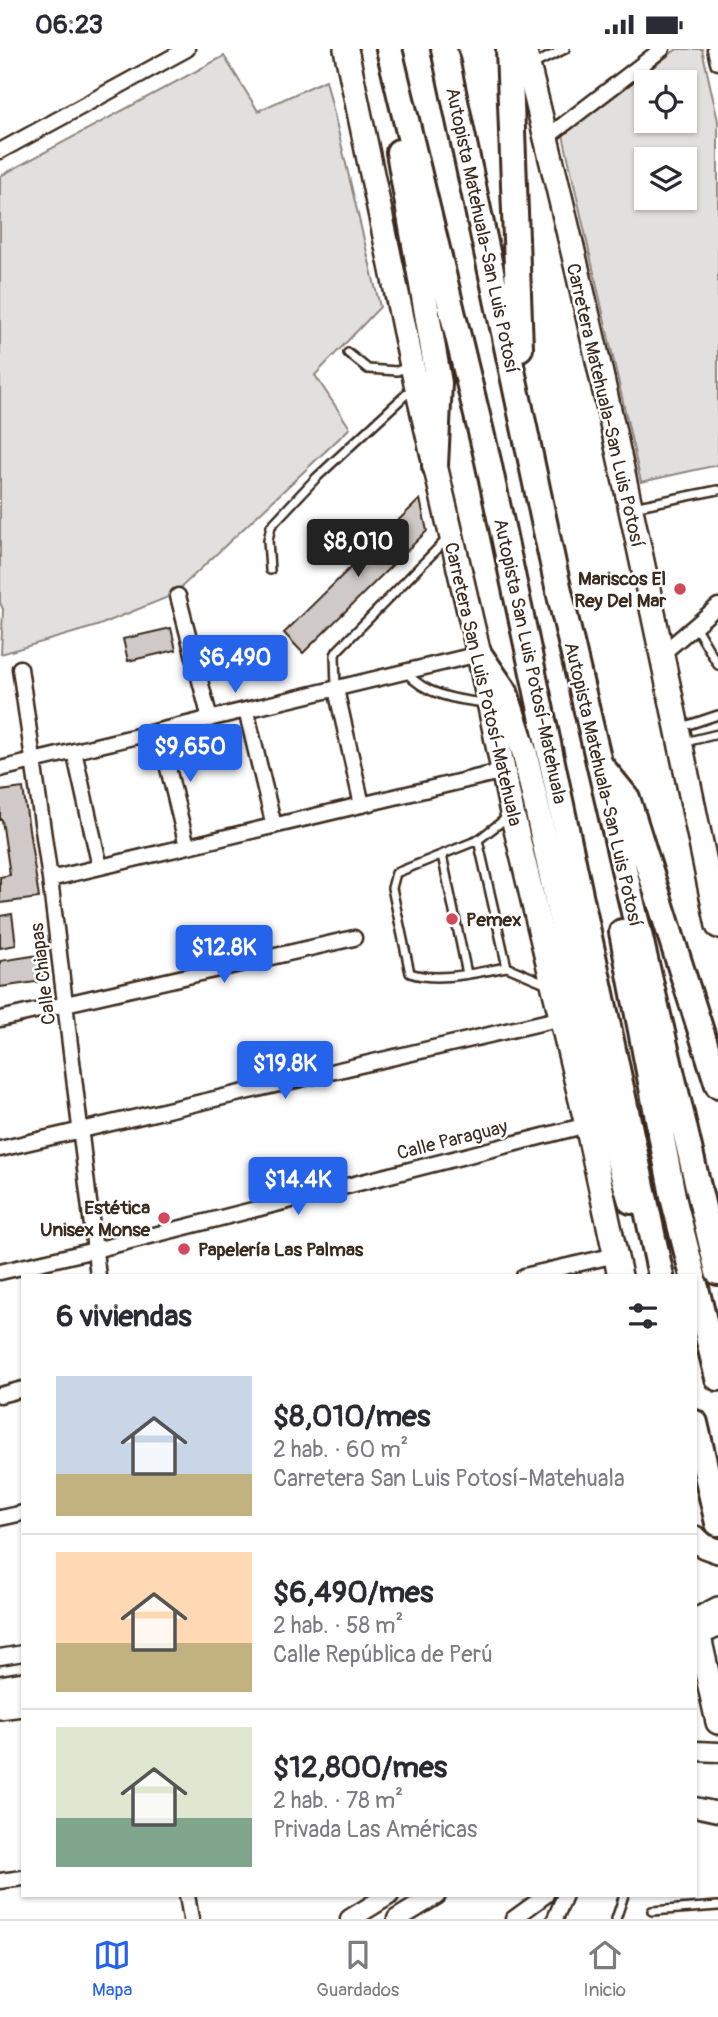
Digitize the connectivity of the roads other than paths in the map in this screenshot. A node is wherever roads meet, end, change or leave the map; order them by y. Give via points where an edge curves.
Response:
1 (187, 49) edge
2 (346, 49) edge
3 (444, 49) edge
4 (509, 49) edge
5 (565, 49) edge
6 (662, 49) edge
7 (715, 49) edge
8 (390, 50) edge
9 (526, 58) edge
10 (718, 62) edge
11 (546, 138) junction
12 (0, 151) edge
13 (348, 353) dead end
14 (414, 375) junction
15 (522, 415) junction
16 (435, 465) junction
17 (718, 489) edge
18 (629, 508) junction
19 (451, 535) junction
20 (270, 570) dead end
21 (178, 596) dead end
22 (718, 605) edge
23 (695, 626) junction
24 (479, 654) junction
25 (662, 654) junction
26 (718, 665) edge
27 (20, 668) dead end
28 (407, 672) junction
29 (336, 689) junction
30 (490, 703) junction
31 (246, 710) junction
32 (718, 715) edge
33 (209, 719) junction
34 (159, 731) junction
35 (718, 734) edge
36 (679, 735) junction
37 (74, 751) junction
38 (35, 761) junction
39 (0, 769) edge
40 (504, 771) junction
41 (600, 772) junction
42 (362, 804) junction
43 (512, 813) junction
44 (274, 826) junction
45 (478, 840) junction
46 (187, 846) junction
47 (442, 855) junction
48 (100, 867) junction
49 (50, 879) junction
50 (713, 880) edge
51 (718, 926) edge
52 (354, 938) dead end
53 (507, 967) junction
54 (467, 974) junction
55 (555, 987) junction
56 (65, 1003) junction
57 (562, 1018) junction
58 (0, 1019) edge
59 (662, 1080) junction
60 (718, 1085) edge
61 (611, 1096) junction
62 (587, 1125) junction
63 (81, 1131) junction
64 (0, 1149) edge
65 (95, 1250) junction
66 (618, 1265) edge
67 (0, 1272) edge
68 (718, 1272) edge
69 (98, 1274) edge
70 (541, 1274) edge
71 (653, 1274) edge
72 (661, 1274) edge
73 (692, 1274) edge
74 (697, 1292) edge
75 (718, 1378) edge
76 (21, 1390) edge
77 (0, 1395) edge
78 (697, 1432) edge
79 (21, 1513) edge
80 (0, 1518) edge
81 (718, 1523) edge
82 (697, 1540) edge
83 (718, 1551) edge
84 (718, 1607) edge
85 (700, 1628) edge
86 (21, 1653) edge
87 (0, 1657) edge
88 (21, 1682) edge
89 (0, 1686) edge
90 (703, 1694) edge
91 (21, 1699) edge
92 (0, 1703) edge
93 (21, 1712) edge
94 (0, 1715) edge
95 (718, 1722) edge
96 (697, 1751) edge
97 (718, 1752) edge
98 (697, 1807) edge
99 (718, 1812) edge
100 (21, 1878) edge
101 (0, 1881) edge
102 (187, 1897) edge
103 (386, 1897) edge
104 (433, 1897) edge
105 (544, 1897) edge
106 (564, 1897) edge
107 (623, 1897) edge
108 (718, 1906) edge
109 (652, 1911) dead end
110 (191, 1919) edge
111 (350, 1919) edge
112 (397, 1919) edge
113 (513, 1919) edge
114 (555, 1919) edge
115 (616, 1919) edge

1 - 12 street
2 - 14 main road, Carretera San Luis Potosí-Matehuala
3 - 15 highway, Autopista Matehuala-San Luis Potosí
4 - 15 highway
5 - 9 lane
6 - 11 street
7 - 10 street
8 - 16 highway via 390,102 439,383
8 - 61 highway, Autopista San Luis Potosí-Matehuala via 491,474
9 - 11 main road, Carretera Matehuala-San Luis Potosí
11 - 18 main road, Carretera Matehuala-San Luis Potosí
13 - 14 lane via 368,369
14 - 16 main road, Carretera San Luis Potosí-Matehuala
14 - 20 lane via 271,526
15 - 41 highway, Autopista Matehuala-San Luis Potosí
16 - 19 main road, Carretera San Luis Potosí-Matehuala
17 - 18 lane
18 - 25 main road, Carretera Matehuala-San Luis Potosí
19 - 24 main road, Carretera San Luis Potosí-Matehuala
19 - 29 lane via 337,651
21 - 33 street
22 - 23 street
23 - 25 street
23 - 26 lane
24 - 28 street
24 - 30 main road, Carretera San Luis Potosí-Matehuala
24 - 61 highway via 505,692 525,754
25 - 36 main road, Carretera Matehuala-San Luis Potosí
27 - 38 street, Calle Chiapas
28 - 29 street
28 - 30 lane via 416,684 432,691
29 - 31 street
29 - 42 street
30 - 40 main road, Carretera San Luis Potosí-Matehuala
31 - 33 street
31 - 44 street
32 - 36 lane
33 - 34 street
34 - 37 street
34 - 46 street
35 - 36 lane
36 - 50 main road, Carretera Matehuala-San Luis Potosí
37 - 38 street
37 - 48 street
38 - 39 street
38 - 49 street, Calle Chiapas
40 - 42 street
40 - 43 main road, Carretera San Luis Potosí-Matehuala
41 - 59 highway via 603,838
41 - 60 highway via 627,798
42 - 44 street
43 - 45 lane
43 - 55 main road, Carretera San Luis Potosí-Matehuala
44 - 46 street
45 - 47 lane
45 - 53 lane
46 - 48 street
47 - 54 lane
47 - 54 lane via 396,873 392,888 410,973 422,977
48 - 49 street
49 - 56 street, Calle Chiapas
50 - 51 main road, Carretera Matehuala-San Luis Potosí
52 - 56 street
53 - 54 lane
53 - 55 lane
55 - 57 main road, Carretera San Luis Potosí-Matehuala
56 - 58 street
56 - 63 street, Calle Chiapas
57 - 62 main road, Carretera San Luis Potosí-Matehuala
57 - 63 street
59 - 68 highway
59 - 73 highway via 674,1201
61 - 71 highway via 611,1139
61 - 72 highway, Autopista San Luis Potosí-Matehuala
62 - 65 street, Calle Paraguay
62 - 66 main road, Carretera San Luis Potosí-Matehuala
63 - 64 street
63 - 65 street, Calle Chiapas
65 - 67 street, Calle Paraguay
65 - 69 street, Calle Chiapas
66 - 70 street
74 - 75 highway
76 - 77 street
78 - 81 highway
79 - 80 street
82 - 83 main road
84 - 85 main road
85 - 90 main road
86 - 87 street
88 - 89 main road
90 - 95 main road
91 - 92 main road
93 - 94 lane
96 - 97 street
98 - 99 street
100 - 101 street
102 - 110 street
103 - 111 street
104 - 112 street
105 - 113 street
106 - 114 street
107 - 115 lane
108 - 109 lane

